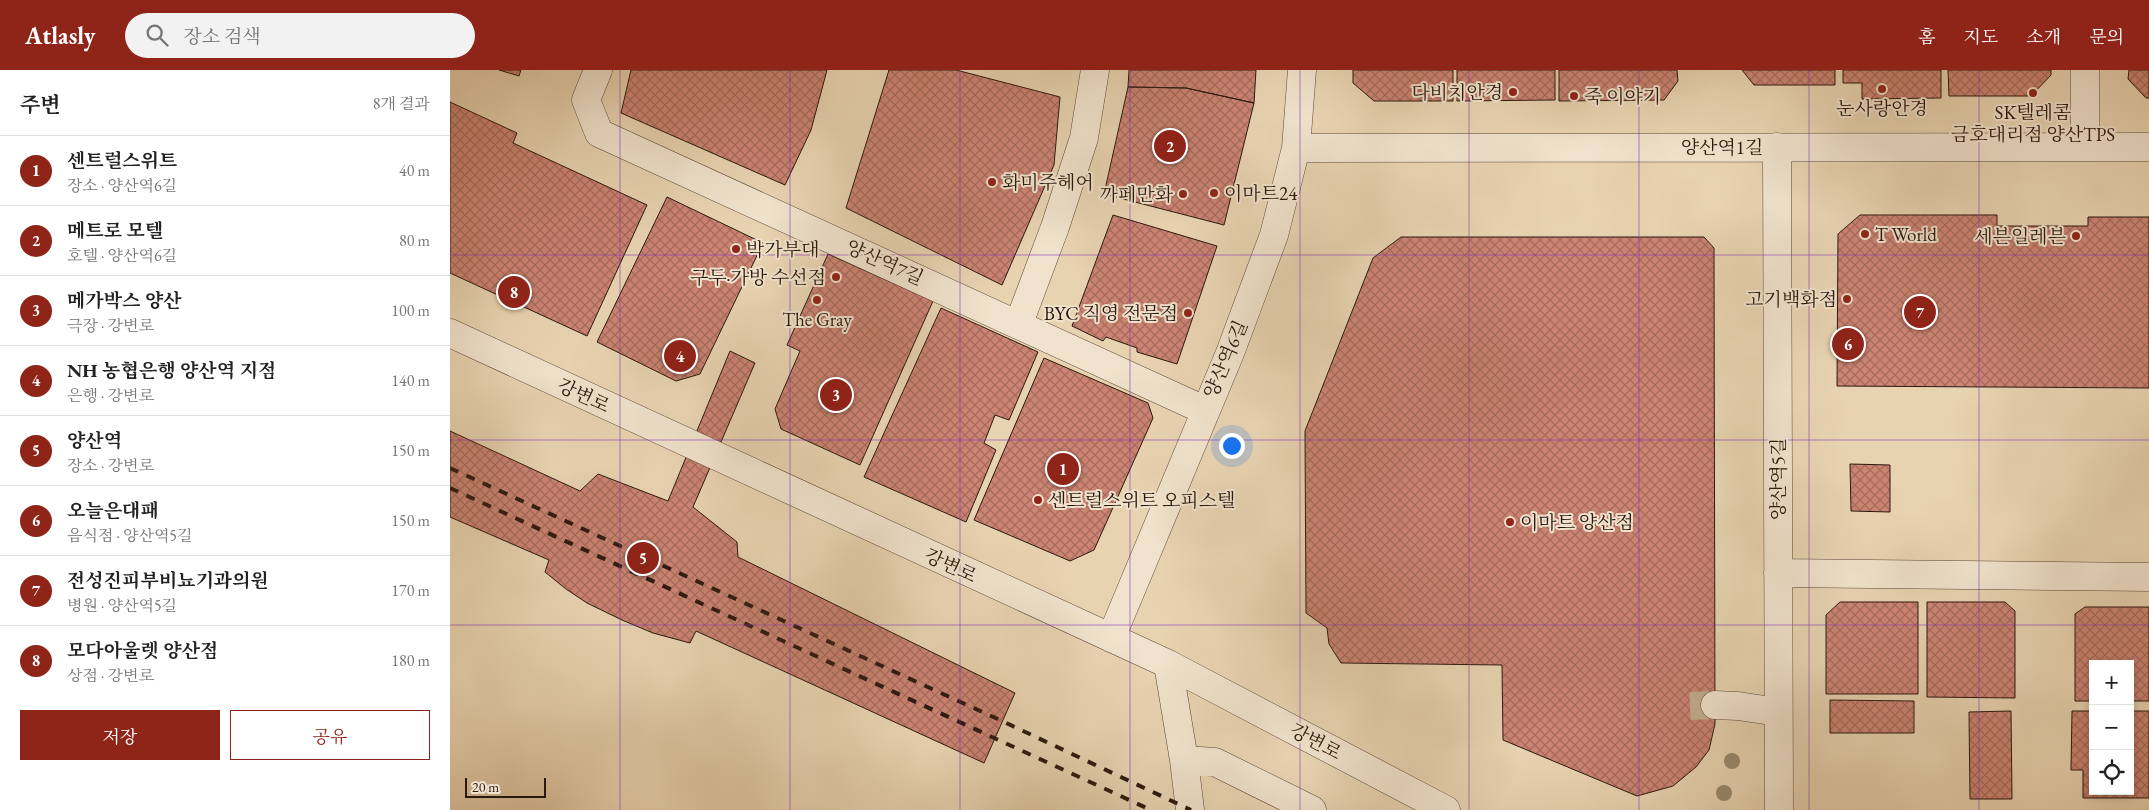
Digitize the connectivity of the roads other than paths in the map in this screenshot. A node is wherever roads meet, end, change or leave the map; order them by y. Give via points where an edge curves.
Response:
1 (598, 70) edge
2 (1095, 70) edge
3 (1302, 70) edge
4 (2086, 70) edge
5 (1777, 147) junction
6 (2085, 147) junction
7 (2149, 147) edge
8 (1296, 148) junction
9 (1019, 323) junction
10 (450, 333) edge
11 (1204, 410) junction
12 (1778, 574) junction
13 (2149, 577) edge
14 (1110, 638) junction
15 (1168, 664) junction
16 (1715, 705) tunnel mouth
17 (1778, 712) junction
18 (1184, 760) junction
19 (1190, 810) edge
20 (1312, 810) edge
21 (1446, 810) edge
22 (1779, 810) edge

1 - 9 street, 양산역7길 via 586,100 599,133
2 - 9 street via 1084,138
3 - 8 street, 양산역6길
4 - 6 street
5 - 6 street, 양산역1길
5 - 8 street, 양산역1길
5 - 12 street, 양산역5길
6 - 7 street, 양산역1길
8 - 11 street, 양산역6길 via 1274,235 1230,352
9 - 11 street, 양산역7길
10 - 14 street, 강변로
11 - 14 street, 양산역6길
12 - 13 street
12 - 17 street, 양산역5길
14 - 15 street, 강변로
15 - 18 street
15 - 21 street, 강변로
16 - 17 street
17 - 22 street, 양산역5길
18 - 19 street
18 - 20 street via 1215,762

